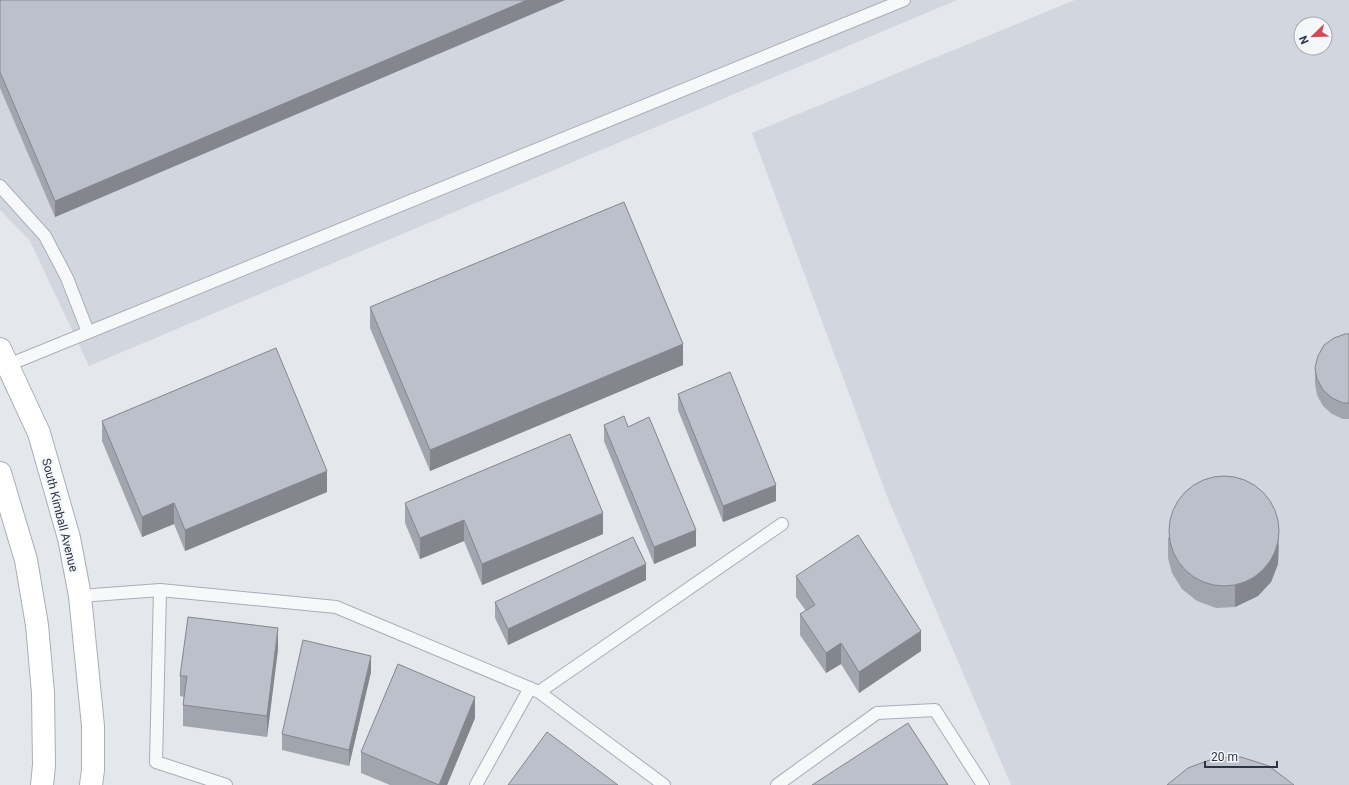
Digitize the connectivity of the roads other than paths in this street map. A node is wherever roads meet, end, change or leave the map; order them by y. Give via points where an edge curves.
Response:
1 (904, 0) edge
2 (1, 185) edge
3 (88, 332) junction
4 (3, 361) edge
5 (0, 474) edge
6 (782, 524) dead end
7 (160, 590) junction
8 (80, 596) junction
9 (535, 690) junction
10 (42, 785) edge
11 (91, 785) edge
12 (226, 785) edge
13 (476, 785) edge
14 (664, 785) edge
15 (777, 785) edge
16 (983, 785) edge

1 - 3 lane
2 - 3 lane via 45,236 67,278
3 - 4 lane
4 - 8 main road, South Kimball Avenue via 38,433 69,538
5 - 10 main road via 26,560 37,625 43,693
6 - 9 lane
7 - 8 lane
7 - 9 lane via 336,607
7 - 12 lane via 156,762
8 - 11 main road, South Kimball Avenue via 93,726
9 - 13 lane
9 - 14 lane
15 - 16 lane via 877,713 935,710

